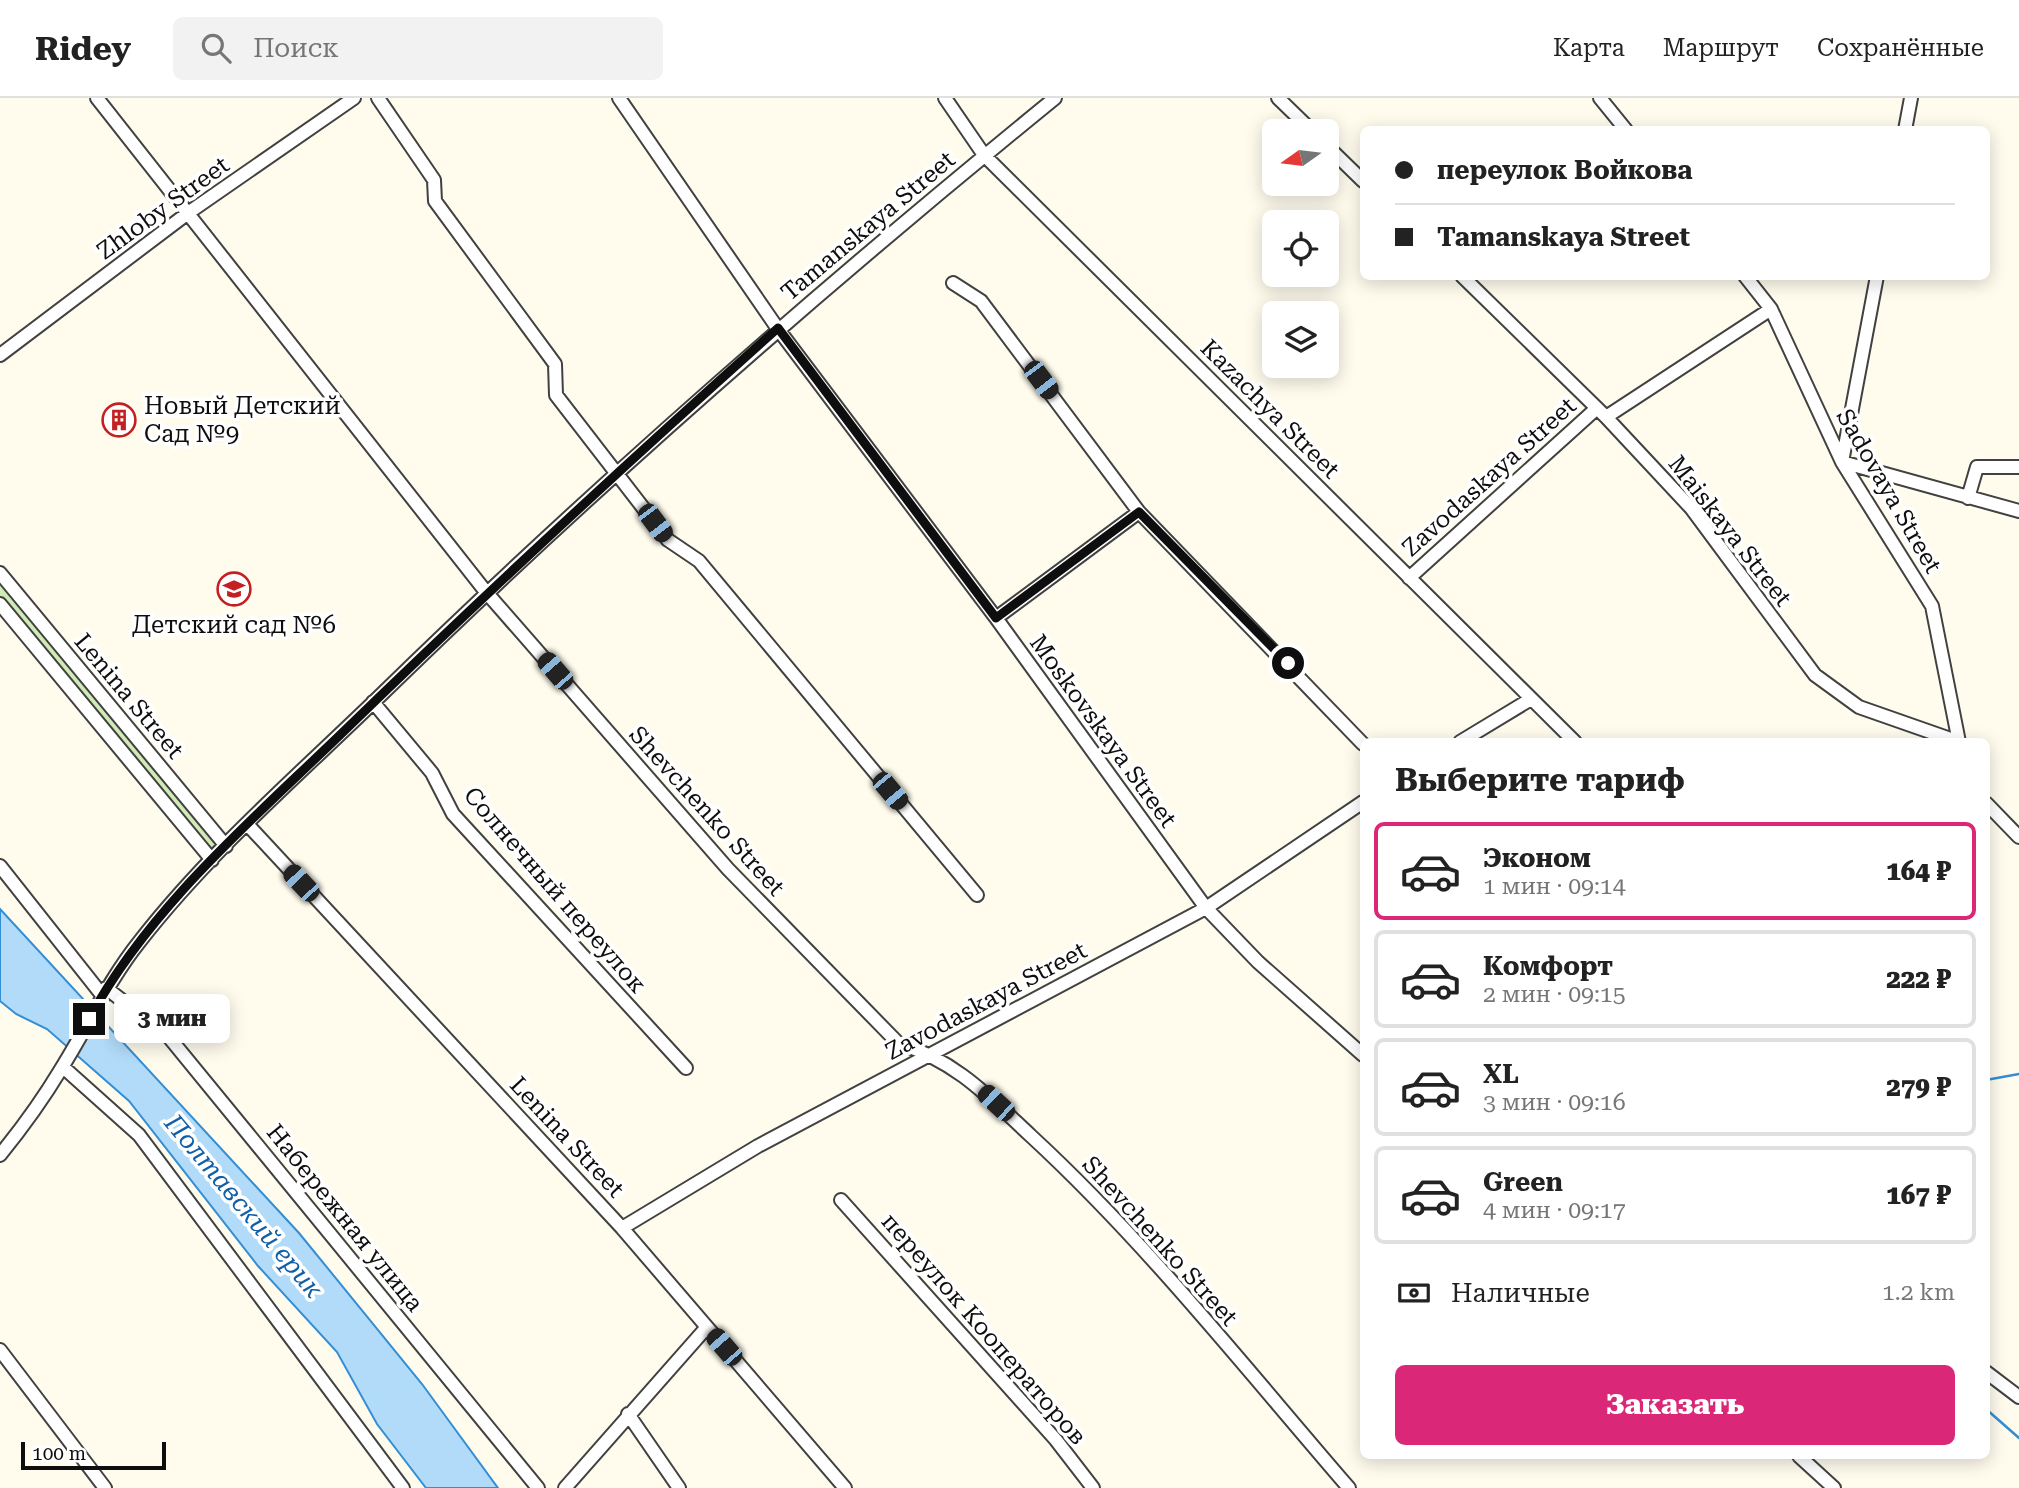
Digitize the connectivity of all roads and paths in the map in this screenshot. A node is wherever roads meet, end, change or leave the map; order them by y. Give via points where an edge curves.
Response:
1 (97, 98) edge
2 (354, 98) edge
3 (378, 98) edge
4 (619, 98) edge
5 (945, 98) edge
6 (1055, 98) edge
7 (1278, 98) edge
8 (1600, 98) edge
9 (1911, 98) edge
10 (1300, 119) edge
11 (1623, 126) edge
12 (1906, 126) edge
13 (985, 155) junction
14 (1339, 158) edge
15 (1360, 178) edge
16 (188, 214) junction
17 (1466, 280) edge
18 (1748, 280) edge
19 (1876, 280) edge
20 (953, 283) dead end
21 (1771, 309) junction
22 (778, 328) junction
23 (0, 355) edge
24 (1602, 412) junction
25 (1842, 462) junction
26 (2019, 467) edge
27 (617, 473) junction
28 (1968, 498) junction
29 (2019, 511) edge
30 (1139, 512) junction
31 (0, 573) edge
32 (1409, 578) junction
33 (486, 593) junction
34 (0, 604) edge
35 (996, 618) junction
36 (1531, 699) junction
37 (373, 702) junction
38 (1467, 738) edge
39 (1571, 738) edge
40 (1948, 738) edge
41 (1958, 738) edge
42 (1360, 741) edge
43 (1360, 804) edge
44 (1990, 807) edge
45 (247, 824) junction
46 (2019, 837) edge
47 (226, 846) junction
48 (212, 860) junction
49 (0, 866) edge
50 (977, 895) dead end
51 (1206, 908) junction
52 (104, 992) junction
53 (1360, 1052) edge
54 (931, 1053) junction
55 (63, 1067) junction
56 (686, 1068) dead end
57 (0, 1155) edge
58 (841, 1200) dead end
59 (622, 1228) junction
60 (707, 1327) junction
61 (0, 1350) edge
62 (1990, 1375) edge
63 (2019, 1397) edge
64 (628, 1414) junction
65 (1802, 1459) edge
66 (105, 1488) edge
67 (403, 1488) edge
68 (538, 1488) edge
69 (565, 1488) edge
70 (679, 1488) edge
71 (845, 1488) edge
72 (1093, 1488) edge
73 (1349, 1488) edge
74 (1834, 1488) edge

1 - 16 street, Shevchenko Street
2 - 16 street, Zhloby Street
3 - 27 street via 433,180 435,201 555,364 555,395
4 - 22 street, Moskovskaya Street
5 - 13 street, Kazachya Street
6 - 13 street, Tamanskaya Street
7 - 10 street
8 - 11 street
9 - 12 street
13 - 22 street, Tamanskaya Street
13 - 32 street, Kazachya Street
14 - 15 street
16 - 23 street, Zhloby Street
16 - 33 street, Shevchenko Street
17 - 24 street, Maiskaya Street
18 - 21 street, Sadovaya Street
19 - 25 street
20 - 30 street via 981,301
21 - 24 street, Zavodaskaya Street
21 - 25 street, Sadovaya Street
22 - 27 street, Tamanskaya Street
22 - 35 street, Moskovskaya Street
24 - 32 street, Zavodaskaya Street
24 - 40 street, Maiskaya Street via 1691,508 1815,675 1859,707
25 - 28 street
25 - 41 street, Sadovaya Street via 1932,606
26 - 28 street via 1977,467
27 - 33 street, Tamanskaya Street
27 - 50 street via 668,540 699,561
28 - 29 street
30 - 35 street
30 - 42 street
31 - 47 street, Lenina Street
32 - 36 street, Kazachya Street
33 - 37 street, Tamanskaya Street
33 - 54 street, Shevchenko Street via 728,869 898,1043
34 - 48 street, Lenina Street
35 - 51 street, Moskovskaya Street
36 - 38 street
36 - 39 street, Kazachya Street
37 - 45 street, Tamanskaya Street
37 - 56 street, Солнечный переулок via 432,773 453,814
43 - 51 street, Zavodaskaya Street
44 - 46 street
45 - 47 street, Tamanskaya Street
45 - 59 street, Lenina Street
47 - 48 street, Tamanskaya Street
48 - 52 street, Tamanskaya Street via 141,940
49 - 52 street, Набережная улица
51 - 53 street, Moskovskaya Street via 1258,962
51 - 54 street, Zavodaskaya Street
52 - 55 street, Tamanskaya Street
52 - 68 street, Набережная улица via 168,1036
54 - 59 street, Zavodaskaya Street via 758,1146
54 - 73 street, Shevchenko Street via 975,1084 1097,1197
55 - 57 street, Tamanskaya Street
55 - 67 street via 139,1135
58 - 72 street, переулок Кооператоров via 1056,1440
59 - 60 street, Lenina Street
60 - 64 street
60 - 71 street, Lenina Street
61 - 66 street
62 - 63 street
64 - 69 street
64 - 70 street
65 - 74 street

